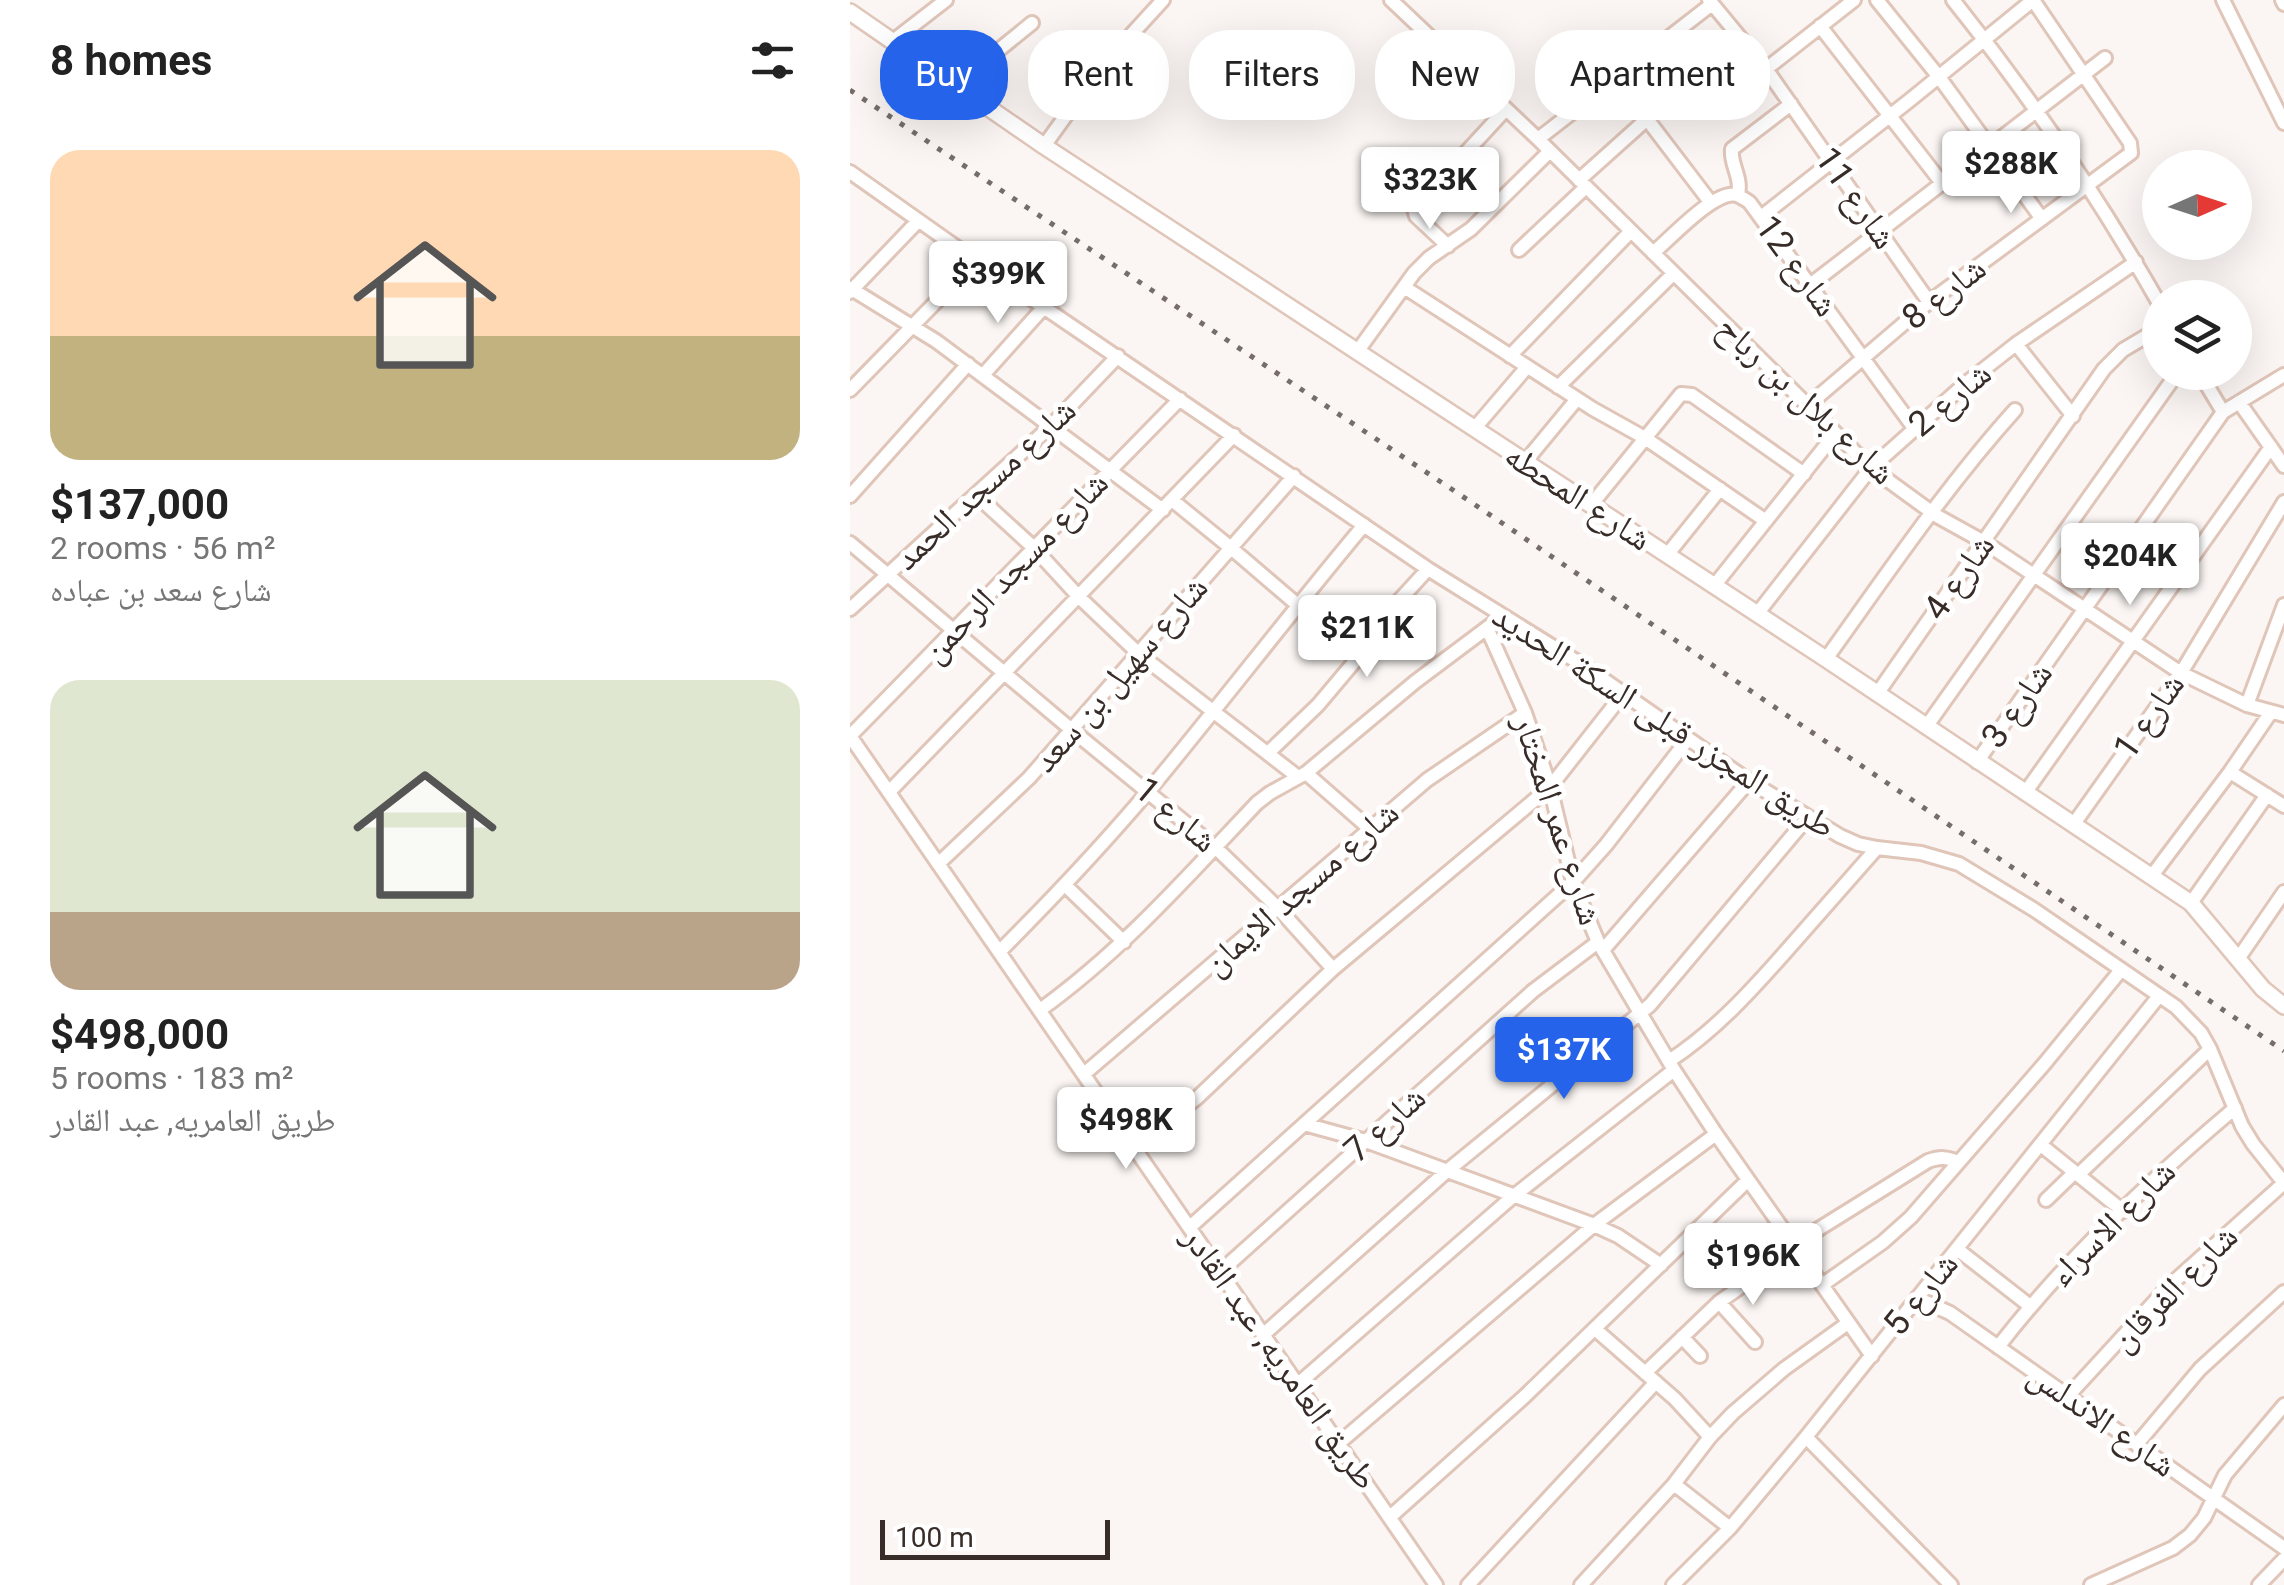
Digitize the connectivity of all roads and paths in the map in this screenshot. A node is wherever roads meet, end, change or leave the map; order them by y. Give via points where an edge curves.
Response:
1 (946, 0) edge
2 (1163, 0) edge
3 (1391, 0) edge
4 (1730, 0) edge
5 (1878, 0) edge
6 (1953, 0) edge
7 (2033, 0) edge
8 (2222, 0) edge
9 (1845, 2) edge
10 (1713, 5) edge
11 (2016, 6) edge
12 (850, 12) edge
13 (1032, 23) dead end
14 (1820, 26) junction
15 (906, 30) edge
16 (1423, 30) edge
17 (1734, 30) edge
18 (880, 32) edge
19 (1985, 40) junction
20 (1008, 43) edge
21 (2105, 58) dead end
22 (1770, 66) edge
23 (1770, 75) edge
24 (2083, 75) junction
25 (1939, 77) junction
26 (1791, 104) junction
27 (2036, 111) junction
28 (1891, 115) junction
29 (1515, 117) edge
30 (1008, 120) edge
31 (1495, 120) edge
32 (1645, 120) edge
33 (1649, 120) edge
34 (2284, 123) edge
35 (1538, 139) junction
36 (1044, 146) junction
37 (1989, 147) junction
38 (1550, 152) junction
39 (1831, 161) junction
40 (850, 172) edge
41 (1942, 183) junction
42 (1582, 184) junction
43 (2089, 185) junction
44 (1738, 195) junction
45 (1711, 203) junction
46 (1761, 217) junction
47 (918, 220) junction
48 (2042, 220) junction
49 (1880, 231) junction
50 (1631, 232) junction
51 (1448, 246) junction
52 (1520, 250) dead end
53 (1653, 254) junction
54 (976, 261) junction
55 (2136, 262) junction
56 (1673, 274) junction
57 (2146, 280) edge
58 (1810, 285) junction
59 (1404, 287) junction
60 (851, 290) edge
61 (1929, 302) junction
62 (1045, 306) junction
63 (912, 326) junction
64 (2142, 338) edge
65 (2016, 344) junction
66 (1357, 352) junction
67 (1118, 356) junction
68 (1510, 356) junction
69 (1863, 358) junction
70 (968, 364) junction
71 (1527, 367) junction
72 (983, 375) junction
73 (2284, 375) edge
74 (1558, 387) junction
75 (850, 390) edge
76 (2165, 390) edge
77 (2210, 390) edge
78 (1180, 398) junction
79 (1577, 398) junction
80 (2239, 402) junction
81 (1807, 406) junction
82 (2015, 410) dead end
83 (2223, 412) junction
84 (2073, 416) junction
85 (1052, 425) junction
86 (1914, 428) junction
87 (1474, 429) junction
88 (1835, 434) junction
89 (1234, 436) junction
90 (1645, 438) junction
91 (2271, 447) junction
92 (1525, 462) junction
93 (2284, 466) edge
94 (1871, 468) junction
95 (1110, 470) junction
96 (1804, 474) junction
97 (1294, 476) junction
98 (1720, 489) junction
99 (976, 494) junction
100 (850, 496) edge
101 (2284, 502) edge
102 (1167, 505) junction
103 (1591, 505) junction
104 (1932, 512) junction
105 (1766, 521) junction
106 (1364, 525) junction
107 (1984, 542) junction
108 (850, 543) edge
109 (1034, 548) junction
110 (1231, 548) junction
111 (1667, 555) junction
112 (1428, 568) junction
113 (888, 575) junction
114 (2034, 575) junction
115 (1714, 586) junction
116 (1079, 597) junction
117 (1297, 605) junction
118 (2284, 605) edge
119 (850, 609) edge
120 (2085, 609) junction
121 (1757, 614) junction
122 (1504, 616) junction
123 (1487, 628) junction
124 (954, 630) junction
125 (2132, 641) junction
126 (1352, 651) junction
127 (1139, 654) junction
128 (1826, 659) junction
129 (2181, 672) junction
130 (1005, 674) junction
131 (1622, 694) junction
132 (1877, 694) junction
133 (2247, 705) junction
134 (1214, 711) junction
135 (1525, 713) junction
136 (2278, 713) edge
137 (1926, 727) junction
138 (1073, 731) junction
139 (850, 736) edge
140 (1688, 739) junction
141 (1268, 753) junction
142 (1978, 762) junction
143 (2230, 772) junction
144 (1302, 775) junction
145 (1749, 781) junction
146 (1550, 787) junction
147 (1148, 791) junction
148 (889, 792) junction
149 (2025, 794) junction
150 (2266, 795) junction
151 (2284, 806) edge
152 (1808, 817) junction
153 (2073, 826) junction
154 (1370, 829) junction
155 (1216, 847) junction
156 (1876, 848) junction
157 (938, 864) junction
158 (2151, 877) junction
159 (1573, 882) junction
160 (1066, 885) junction
161 (2284, 892) edge
162 (2190, 903) junction
163 (1278, 908) junction
164 (1124, 942) junction
165 (1600, 946) junction
166 (1000, 952) junction
167 (2238, 959) junction
168 (1333, 970) junction
169 (2121, 970) junction
170 (2160, 996) junction
171 (2284, 1006) edge
172 (1040, 1010) junction
173 (1640, 1012) junction
174 (2210, 1049) junction
175 (1671, 1065) junction
176 (1084, 1074) junction
177 (2234, 1108) junction
178 (1304, 1124) junction
179 (1716, 1134) junction
180 (1366, 1141) junction
181 (2041, 1144) junction
182 (1135, 1147) junction
183 (1958, 1162) junction
184 (1447, 1171) junction
185 (2077, 1173) junction
186 (1748, 1180) junction
187 (2284, 1183) edge
188 (1514, 1195) junction
189 (2046, 1200) dead end
190 (2123, 1211) junction
191 (1594, 1226) junction
192 (1190, 1227) junction
193 (1795, 1246) junction
194 (1957, 1249) junction
195 (1661, 1265) junction
196 (1221, 1271) junction
197 (1822, 1285) junction
198 (2284, 1292) edge
199 (1918, 1298) junction
200 (1719, 1302) junction
201 (2030, 1306) junction
202 (1848, 1322) junction
203 (1595, 1328) junction
204 (1264, 1334) junction
205 (1682, 1337) junction
206 (1754, 1342) dead end
207 (1998, 1347) junction
208 (1700, 1356) dead end
209 (1872, 1356) junction
210 (1650, 1377) junction
211 (1298, 1384) junction
212 (2068, 1396) junction
213 (2284, 1404) edge
214 (1710, 1437) junction
215 (1806, 1437) junction
216 (1339, 1443) junction
217 (2137, 1444) junction
218 (1674, 1484) junction
219 (2213, 1498) junction
220 (1390, 1517) junction
221 (1730, 1528) junction
222 (2284, 1548) edge
223 (2284, 1559) edge
224 (1436, 1585) edge
225 (1468, 1585) edge
226 (1581, 1585) edge
227 (1673, 1585) edge
228 (1951, 1585) edge
229 (2092, 1585) edge
230 (2259, 1585) edge

1 - 15 street
2 - 36 street via 1098,71
3 - 16 street, شارع بلال بن رباح
4 - 10 street
5 - 25 street
6 - 19 street
7 - 11 street
7 - 24 street, شارع 8
8 - 34 street
9 - 14 street
10 - 17 street, شارع 11
10 - 35 street
11 - 19 street
12 - 18 street, شارع المحطه
13 - 20 street
14 - 22 street
14 - 28 street
19 - 25 street
19 - 27 street
21 - 24 street
23 - 26 street, شارع 11
24 - 27 street
24 - 43 street, شارع 8 via 2132,148
25 - 28 street
25 - 37 street
26 - 39 street, شارع 11
26 - 44 street via 1732,149
27 - 37 street
27 - 43 street
28 - 39 street
28 - 41 street
29 - 35 street, شارع بلال بن رباح
30 - 36 street, شارع المحطه
31 - 51 street via 1414,209
32 - 42 street
33 - 45 street
35 - 38 street, شارع بلال بن رباح
36 - 66 street, شارع المحطه
37 - 41 street
37 - 48 street
38 - 42 street, شارع بلال بن رباح
38 - 51 street
39 - 46 street
39 - 49 street, شارع 11
40 - 47 street, طريق المجزر قبلى السكة الحديد
41 - 49 street
42 - 50 street, شارع بلال بن رباح
42 - 52 street
43 - 48 street, شارع 8
43 - 55 street
44 - 45 street, شارع 12
44 - 46 street, شارع 12
45 - 53 street, شارع 12
46 - 58 street, شارع 12
47 - 54 street, طريق المجزر قبلى السكة الحديد
47 - 60 street
48 - 61 street, شارع 8
49 - 58 street
49 - 61 street, شارع 11
50 - 53 street, شارع بلال بن رباح
50 - 68 street
51 - 59 street
53 - 56 street, شارع بلال بن رباح
54 - 62 street, طريق المجزر قبلى السكة الحديد
54 - 63 street
55 - 57 street
55 - 65 street, شارع 2
56 - 74 street
56 - 81 street, شارع بلال بن رباح
58 - 69 street, شارع 12
59 - 66 street
59 - 68 street
60 - 63 street
61 - 69 street, شارع 8
62 - 67 street, طريق المجزر قبلى السكة الحديد
62 - 72 street
63 - 70 street
63 - 75 street
64 - 84 street, شارع 4 via 2104,370
65 - 84 street
65 - 86 street, شارع 2
66 - 87 street, شارع المحطه
67 - 78 street, طريق المجزر قبلى السكة الحديد
67 - 85 street, شارع مسجد الحمد
68 - 71 street
69 - 81 street, شارع 8
69 - 86 street, شارع 12
70 - 72 street
70 - 100 street
71 - 74 street
71 - 87 street
72 - 85 street
73 - 80 street, شارع 3
74 - 79 street
76 - 114 street
77 - 83 street
78 - 89 street, طريق المجزر قبلى السكة الحديد
78 - 95 street, شارع مسجد الرحمن
79 - 90 street
79 - 92 street
80 - 83 street, شارع 3
80 - 91 street
81 - 88 street, شارع بلال بن رباح
82 - 104 street
83 - 120 street, شارع 3
84 - 107 street, شارع 4
85 - 95 street
85 - 99 street, شارع مسجد الحمد
86 - 94 street, شارع 2
87 - 92 street, شارع المحطه
88 - 94 street, شارع بلال بن رباح
88 - 96 street
89 - 97 street, طريق المجزر قبلى السكة الحديد
89 - 102 street
90 - 96 street via 1678,396 1692,394
90 - 98 street
90 - 103 street
91 - 93 street
91 - 125 street
92 - 103 street, شارع المحطه
94 - 104 street, شارع بلال بن رباح
94 - 121 street, شارع 2
95 - 102 street
95 - 109 street, شارع مسجد الرحمن
96 - 105 street
97 - 106 street, طريق المجزر قبلى السكة الحديد
97 - 110 street, شارع سهيل بن سعد
98 - 105 street
98 - 111 street
99 - 109 street
99 - 113 street, شارع مسجد الحمد
101 - 129 street, شارع 1
102 - 110 street
102 - 116 street
103 - 111 street, شارع المحطه
104 - 107 street, شارع بلال بن رباح
104 - 128 street
105 - 115 street
106 - 112 street, طريق المجزر قبلى السكة الحديد
106 - 117 street
107 - 114 street, شارع بلال بن رباح
107 - 132 street, شارع 4
108 - 113 street, شارع 1
109 - 116 street
109 - 124 street, شارع مسجد الرحمن
110 - 117 street
110 - 127 street, شارع سهيل بن سعد
111 - 115 street, شارع المحطه
112 - 122 street, طريق المجزر قبلى السكة الحديد
112 - 126 street
113 - 119 street, شارع مسجد الحمد
113 - 124 street, شارع 1
114 - 120 street, شارع بلال بن رباح
114 - 137 street
115 - 121 street, شارع المحطه
116 - 127 street
116 - 130 street
117 - 126 street
117 - 134 street
118 - 133 street
120 - 125 street, شارع بلال بن رباح
120 - 142 street, شارع 3
121 - 128 street, شارع المحطه
122 - 123 street
122 - 131 street, طريق المجزر قبلى السكة الحديد
123 - 135 street, شارع عمر المختار
123 - 144 street
124 - 130 street, شارع 1
124 - 139 street, شارع مسجد الرحمن
125 - 129 street, شارع بلال بن رباح
125 - 149 street
126 - 141 street via 1355,660 1318,706
127 - 134 street
127 - 138 street, شارع سهيل بن سعد
128 - 132 street, شارع المحطه
129 - 133 street, شارع بلال بن رباح
129 - 153 street, شارع 1
130 - 138 street, شارع 1
130 - 148 street
131 - 140 street, طريق المجزر قبلى السكة الحديد
131 - 146 street
132 - 137 street, شارع المحطه
133 - 136 street, شارع بلال بن رباح
134 - 141 street
134 - 147 street
135 - 146 street, شارع عمر المختار
135 - 154 street, شارع مسجد الايمان
136 - 143 street
137 - 142 street, شارع المحطه
138 - 147 street, شارع 1
138 - 157 street, شارع سهيل بن سعد
139 - 148 street, طريق العامريه, عبد القادر
140 - 145 street, طريق المجزر قبلى السكة الحديد
140 - 159 street
141 - 144 street
142 - 149 street, شارع المحطه
143 - 150 street
143 - 158 street
144 - 154 street
144 - 155 street via 1257,803
145 - 152 street, طريق المجزر قبلى السكة الحديد
145 - 165 street, شارع 7
146 - 159 street, شارع عمر المختار
146 - 168 street
147 - 155 street, شارع 1
147 - 160 street
148 - 157 street, طريق العامريه, عبد القادر
149 - 153 street, شارع المحطه
150 - 151 street
150 - 162 street
152 - 156 street, طريق المجزر قبلى السكة الحديد
152 - 173 street
153 - 158 street, شارع المحطه
154 - 163 street, شارع مسجد الايمان
155 - 163 street, شارع 1
155 - 164 street
156 - 169 street, طريق المجزر قبلى السكة الحديد via 1959,864
156 - 175 street via 1723,1020
157 - 166 street, طريق العامريه, عبد القادر
158 - 162 street, شارع المحطه
159 - 165 street, شارع عمر المختار
159 - 178 street
160 - 164 street
160 - 166 street
161 - 167 street
162 - 167 street, شارع المحطه
163 - 168 street, شارع 1
163 - 176 street, شارع مسجد الايمان
164 - 172 street
165 - 173 street, شارع عمر المختار
165 - 180 street, شارع 7 via 1533,992
166 - 172 street, طريق العامريه, عبد القادر
167 - 171 street, شارع المحطه
168 - 182 street
169 - 170 street, طريق المجزر قبلى السكة الحديد
169 - 183 street
170 - 174 street, طريق المجزر قبلى السكة الحديد via 2189,1019
170 - 181 street, شارع 5
172 - 176 street, طريق العامريه, عبد القادر
173 - 175 street, شارع عمر المختار
173 - 184 street
174 - 177 street, طريق المجزر قبلى السكة الحديد
174 - 185 street
175 - 179 street, شارع عمر المختار
175 - 188 street
176 - 182 street, طريق العامريه, عبد القادر
177 - 187 street, طريق المجزر قبلى السكة الحديد
177 - 190 street, شارع الاسراء
178 - 180 street
178 - 192 street
179 - 186 street, شارع عمر المختار
179 - 191 street
180 - 184 street
180 - 196 street, شارع 7
181 - 185 street
181 - 194 street, شارع 5
182 - 192 street, طريق العامريه, عبد القادر
183 - 193 street via 1928,1162
183 - 197 street via 1911,1217
184 - 188 street
184 - 204 street
185 - 189 street
185 - 190 street
186 - 193 street, شارع عمر المختار
186 - 195 street
187 - 212 street, شارع الفرقان via 2168,1286
188 - 191 street
188 - 211 street
190 - 201 street, شارع الاسراء
191 - 195 street
191 - 216 street
192 - 196 street, طريق العامريه, عبد القادر
193 - 197 street, شارع عمر المختار
193 - 200 street
194 - 199 street, شارع 5
194 - 201 street
195 - 203 street
196 - 204 street, طريق العامريه, عبد القادر
197 - 202 street, شارع عمر المختار
198 - 217 street via 2200,1369
199 - 207 street, شارع الاندلس
199 - 209 street, شارع 5
200 - 205 street
200 - 206 street
201 - 207 street, شارع الاسراء
202 - 209 street, شارع عمر المختار
202 - 214 street
203 - 210 street
203 - 220 street
204 - 211 street, طريق العامريه, عبد القادر
205 - 208 street
205 - 210 street
207 - 212 street, شارع الاندلس
209 - 215 street, شارع 5
210 - 214 street
210 - 225 street
211 - 216 street, طريق العامريه, عبد القادر
212 - 217 street, شارع الاندلس
213 - 219 street via 2224,1475
214 - 218 street
215 - 221 street, شارع 5
215 - 228 street
216 - 220 street, طريق العامريه, عبد القادر
217 - 219 street, شارع الاندلس
218 - 221 street
218 - 226 street
219 - 222 street, شارع الاندلس
219 - 229 street via 2204,1518 2173,1548
220 - 224 street, طريق العامريه, عبد القادر
221 - 227 street, شارع 5
223 - 230 street

